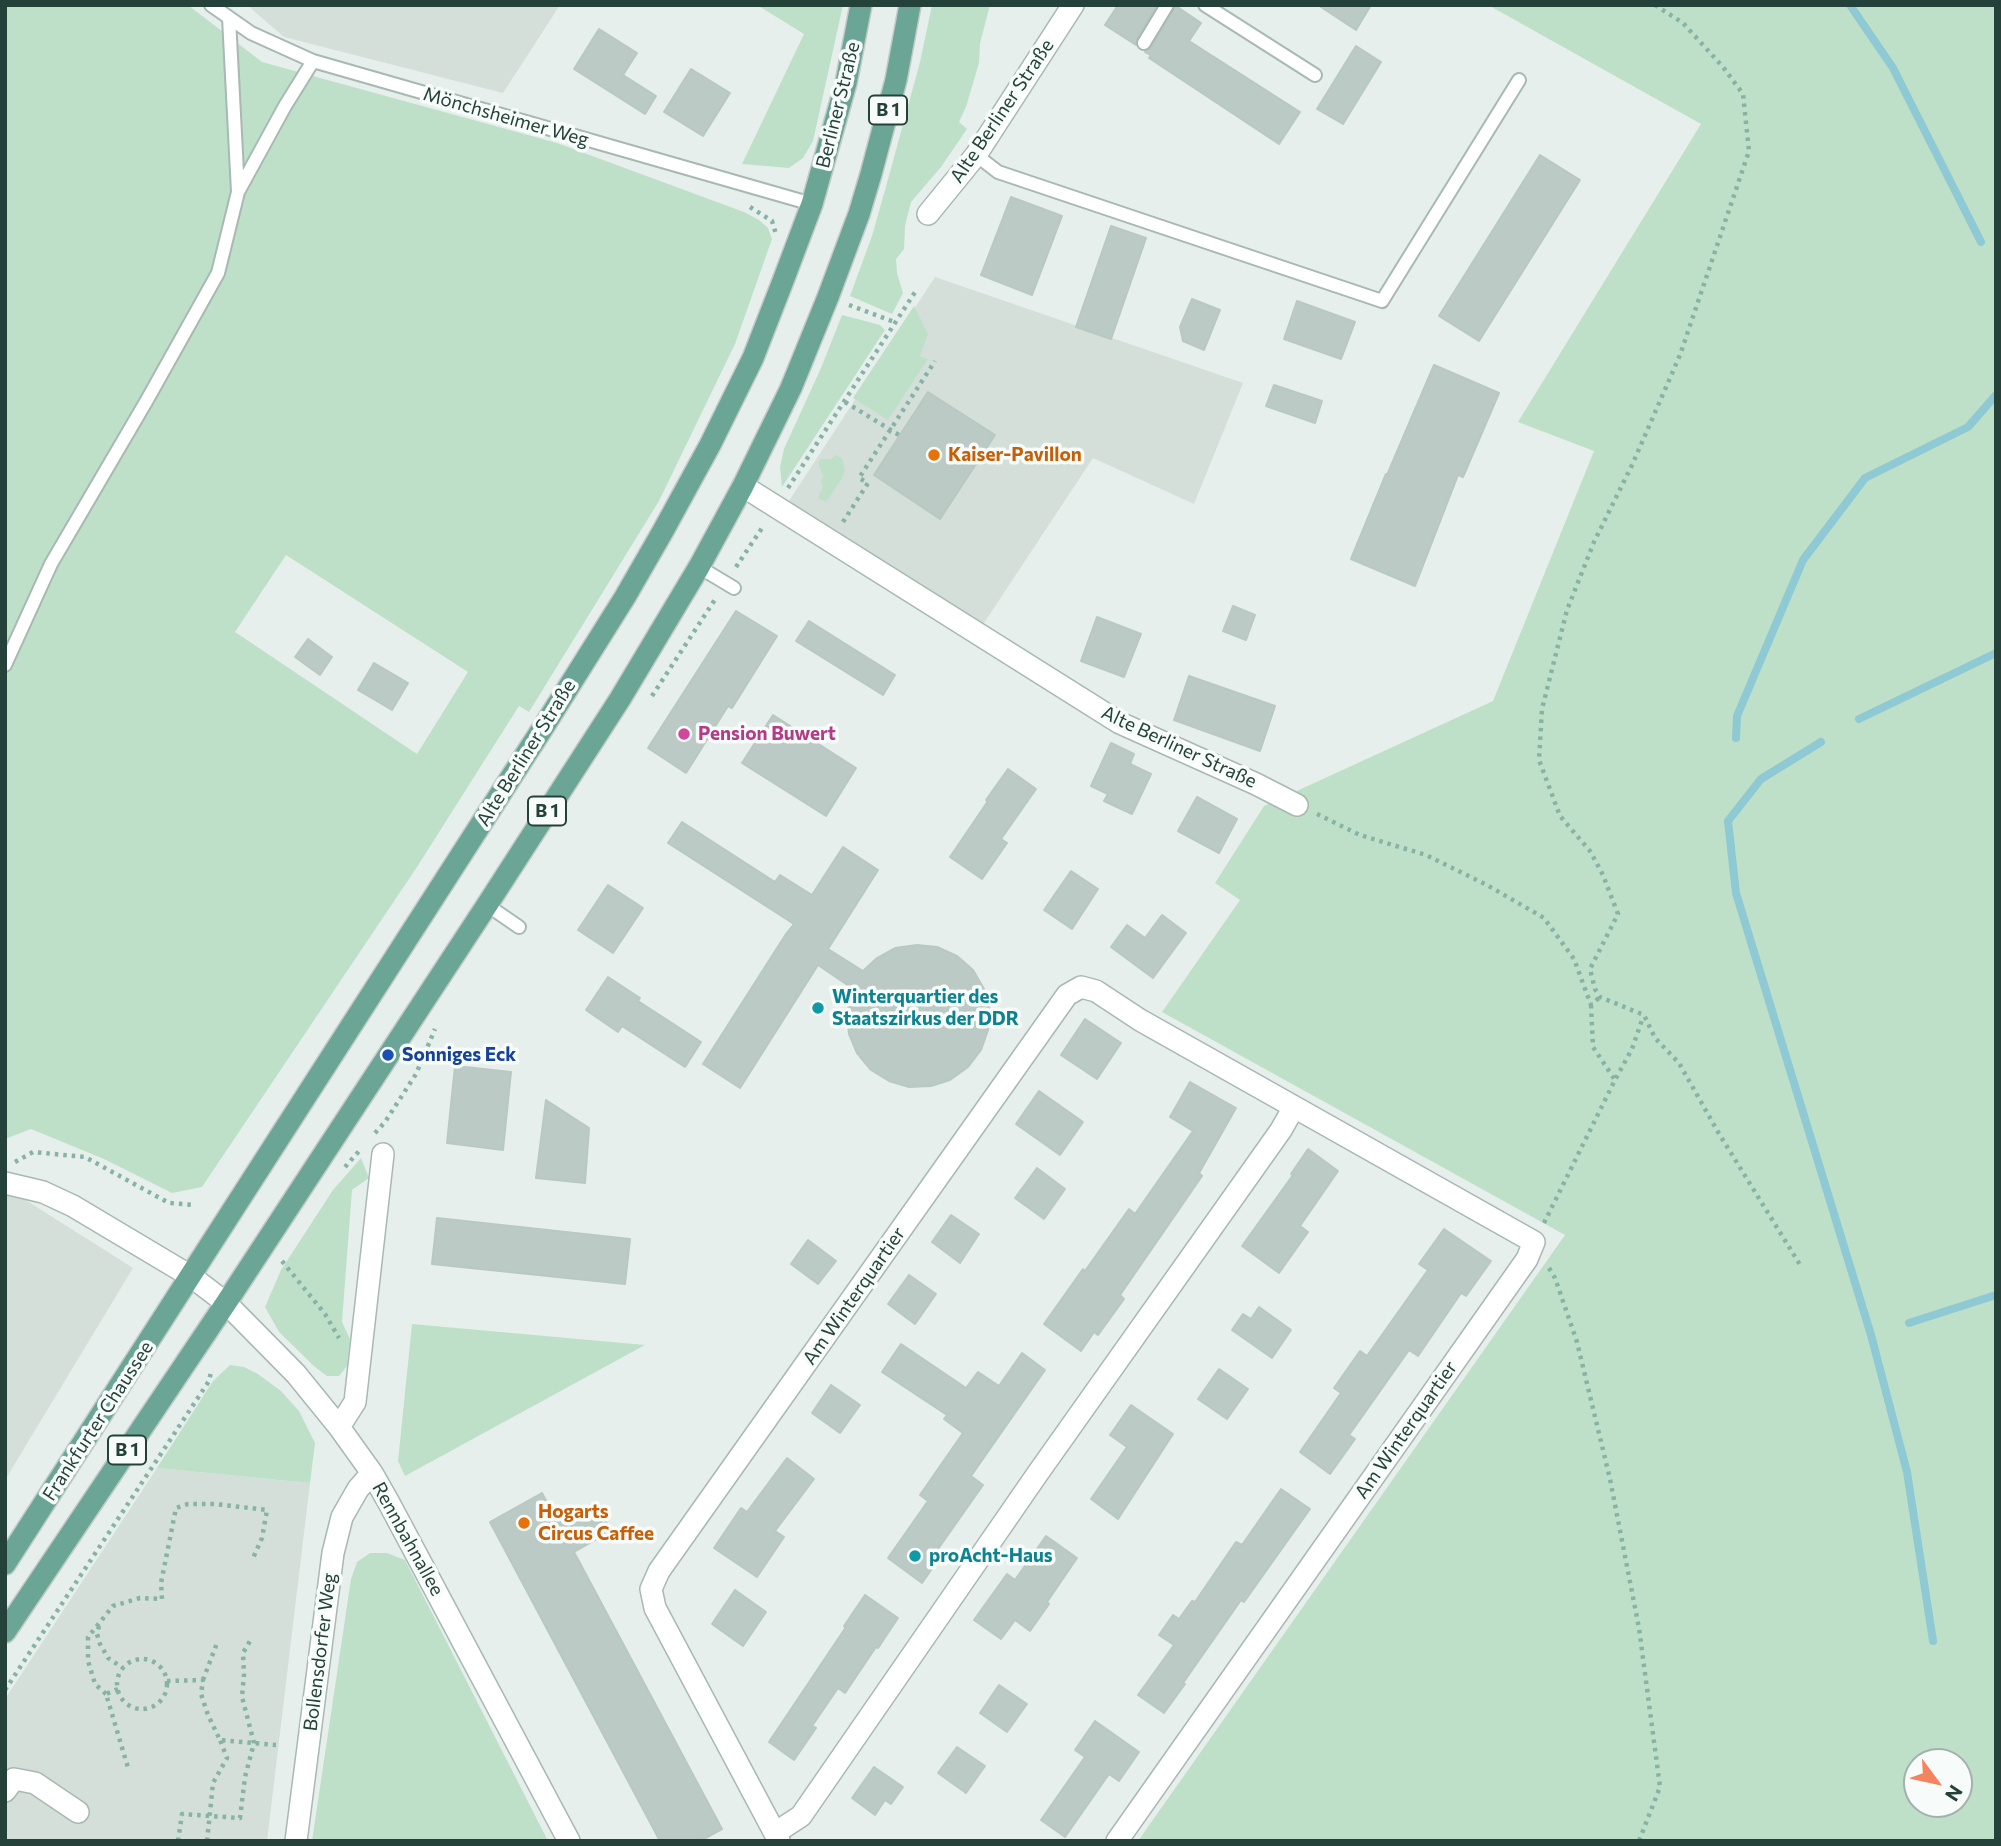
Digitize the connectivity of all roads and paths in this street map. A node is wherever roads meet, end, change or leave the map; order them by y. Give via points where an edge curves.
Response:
1 (211, 5) edge
2 (861, 5) edge
3 (910, 5) edge
4 (1073, 5) edge
5 (1167, 5) edge
6 (1205, 5) edge
7 (1655, 5) edge
8 (229, 18) junction
9 (1144, 43) dead end
10 (313, 61) junction
11 (1315, 75) dead end
12 (1519, 80) dead end
13 (976, 155) junction
14 (729, 181) junction
15 (238, 192) junction
16 (812, 204) junction
17 (928, 214) dead end
18 (777, 240) dead end
19 (828, 297) junction
20 (897, 323) dead end
21 (935, 361) dead end
22 (845, 402) dead end
23 (890, 430) junction
24 (900, 436) dead end
25 (743, 485) junction
26 (852, 528) dead end
27 (699, 567) junction
28 (734, 589) dead end
29 (5, 665) edge
30 (1297, 805) joint
31 (486, 905) junction
32 (519, 927) dead end
33 (1600, 997) junction
34 (1591, 1005) junction
35 (1644, 1015) junction
36 (1615, 1080) junction
37 (1294, 1107) junction
38 (383, 1154) dead end
39 (5, 1168) edge
40 (5, 1184) edge
41 (195, 1205) dead end
42 (1534, 1242) junction
43 (282, 1262) dead end
44 (1802, 1268) dead end
45 (192, 1277) junction
46 (226, 1303) junction
47 (343, 1347) dead end
48 (211, 1372) dead end
49 (339, 1427) junction
50 (372, 1473) junction
51 (253, 1558) dead end
52 (5, 1564) edge
53 (100, 1622) junction
54 (5, 1632) edge
55 (250, 1641) dead end
56 (217, 1643) dead end
57 (122, 1668) junction
58 (203, 1680) junction
59 (167, 1681) junction
60 (5, 1689) edge
61 (118, 1689) junction
62 (106, 1694) junction
63 (220, 1740) junction
64 (254, 1743) junction
65 (276, 1745) dead end
66 (129, 1771) dead end
67 (5, 1791) edge
68 (78, 1812) dead end
69 (210, 1816) junction
70 (777, 1837) edge
71 (178, 1841) edge
72 (207, 1841) edge
73 (296, 1841) edge
74 (569, 1841) edge
75 (1117, 1841) edge
76 (1639, 1841) edge

1 - 8 lane, Mönchsheimer Weg
2 - 16 main road, Berliner Straße / B 1 via 846,83
3 - 19 main road, B 1 via 896,80 859,214
4 - 13 street, Alte Berliner Straße
5 - 9 lane
6 - 11 lane
7 - 33 path via 1683,23 1743,93 1749,152 1680,355 1567,610 1542,709 1539,760 1550,793 1560,816 1590,851 1618,914 1590,969
8 - 10 lane, Mönchsheimer Weg via 270,43
8 - 15 lane
10 - 14 lane, Mönchsheimer Weg
10 - 15 lane
12 - 13 lane via 1382,301 998,172
13 - 17 street, Alte Berliner Straße
14 - 16 lane, Mönchsheimer Weg
14 - 18 path via 753,210 772,221
15 - 29 lane via 218,273 51,564
16 - 45 main road, Alte Berliner Straße / B 1 via 753,358 625,597
19 - 20 path
19 - 25 main road, B 1 via 791,388
21 - 23 path
22 - 23 path
23 - 24 path
23 - 26 path via 859,478 868,483 843,522
25 - 27 main road, B 1
25 - 30 street, Alte Berliner Straße via 1120,723
27 - 28 lane
27 - 31 main road, B 1 via 620,699
30 - 34 path via 1360,835 1426,855 1544,918 1574,959
31 - 32 lane
31 - 46 main road, B 1
33 - 34 path
33 - 35 path
34 - 36 path via 1593,1047
35 - 36 path via 1633,1049
35 - 44 path via 1655,1038 1679,1063
36 - 42 path
37 - 42 street, Am Winterquartier
37 - 70 street, Am Winterquartier via 801,1816
37 - 70 street, Am Winterquartier via 1096,991 1081,987 1067,995 659,1571 651,1589 655,1608
38 - 49 street via 355,1402
39 - 41 path via 33,1152 85,1157 169,1203
40 - 45 street, Rennbahnallee via 43,1192 73,1206
42 - 75 street, Am Winterquartier via 1527,1259
42 - 76 path via 1555,1278 1577,1342 1639,1628 1660,1787
43 - 47 path via 325,1314
45 - 46 street, Rennbahnallee
45 - 52 main road, Frankfurter Chaussee / B 1
46 - 49 street, Rennbahnallee via 296,1374
46 - 54 main road, Frankfurter Chaussee / B 1
48 - 60 path
49 - 50 street, Rennbahnallee
50 - 73 street, Bollensdorfer Weg via 342,1517 333,1553
50 - 74 street, Rennbahnallee
51 - 53 path via 267,1510 215,1504 176,1508 162,1599 140,1598 113,1605
53 - 57 path via 100,1644 108,1658
53 - 62 path via 88,1637 88,1661 95,1684
55 - 64 path via 243,1653 242,1697
56 - 58 path
57 - 59 path via 140,1658 149,1659 163,1669
57 - 61 path
58 - 59 path
58 - 63 path via 201,1694
59 - 61 path via 160,1702 145,1709 128,1705
61 - 62 path
62 - 66 path
63 - 64 path
63 - 69 path via 227,1758 214,1783
64 - 65 path
64 - 69 path via 240,1818
67 - 68 street via 14,1779 35,1783
69 - 71 path via 181,1814
69 - 72 path

